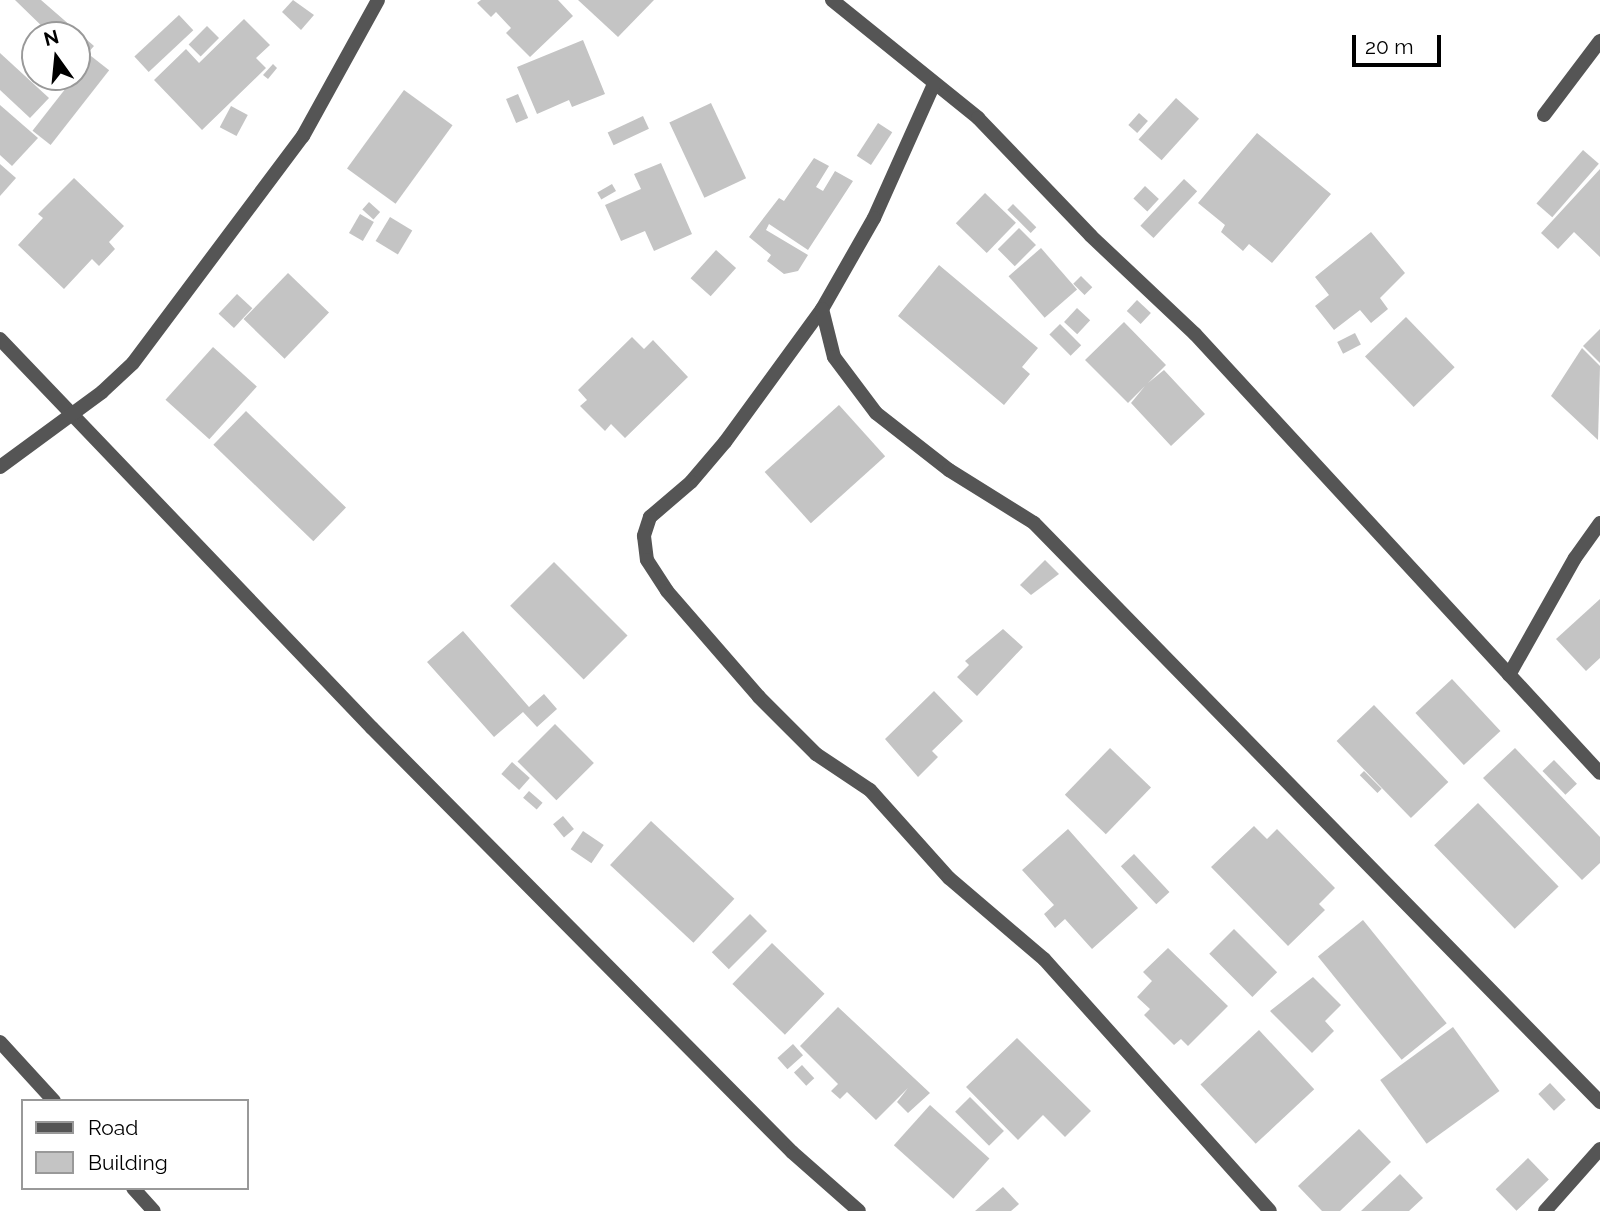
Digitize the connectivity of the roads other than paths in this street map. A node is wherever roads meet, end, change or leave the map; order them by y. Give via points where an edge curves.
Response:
1 (378, 0) edge
2 (832, 0) edge
3 (1600, 41) edge
4 (934, 83) junction
5 (1544, 115) dead end
6 (822, 309) junction
7 (0, 339) edge
8 (74, 413) junction
9 (0, 467) edge
10 (1600, 523) edge
11 (1509, 675) junction
12 (1600, 773) edge
13 (0, 1042) edge
14 (52, 1099) edge
15 (1600, 1102) edge
16 (1600, 1149) edge
17 (135, 1190) edge
18 (154, 1211) edge
19 (859, 1211) edge
20 (1270, 1211) edge
21 (1545, 1211) edge

1 - 8 street via 303,136 133,363
2 - 4 street
3 - 5 street
4 - 6 street via 874,218
4 - 11 street via 978,118 1091,236 1195,334
6 - 15 street via 834,357 876,413 949,470 1034,523
6 - 20 street via 716,452 691,482 650,517 644,536 647,560 667,591 760,697 816,754 870,790 949,878 1044,959
7 - 8 street
8 - 9 street
8 - 19 street via 372,728 792,1152
10 - 11 street
11 - 12 street
13 - 14 street
16 - 21 street
17 - 18 street

